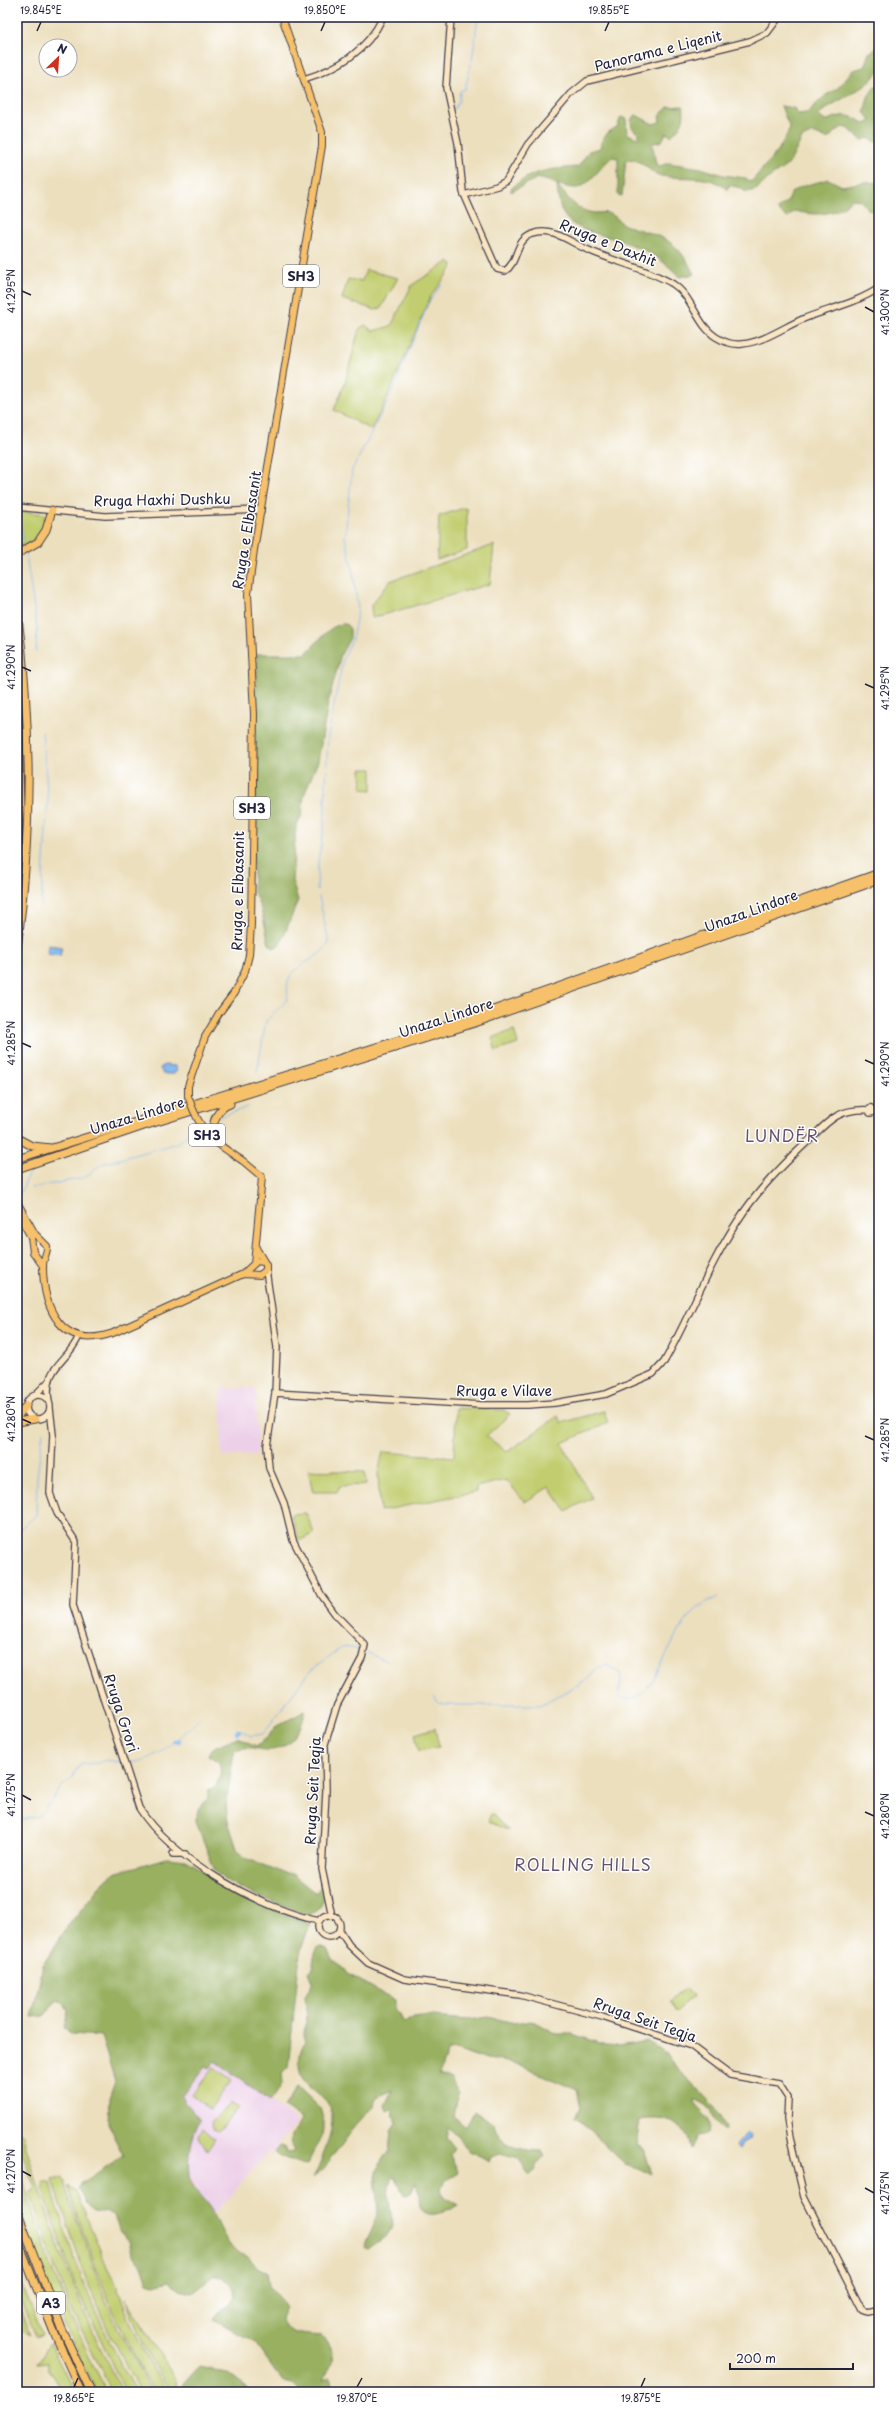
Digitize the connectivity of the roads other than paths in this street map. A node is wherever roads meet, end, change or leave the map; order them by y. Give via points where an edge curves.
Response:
1 (282, 17) edge
2 (383, 17) edge
3 (451, 17) edge
4 (779, 17) edge
5 (304, 80) junction
6 (464, 195) junction
7 (879, 288) edge
8 (17, 507) edge
9 (50, 510) junction
10 (260, 510) junction
11 (17, 546) edge
12 (17, 554) edge
13 (17, 609) edge
14 (17, 691) edge
15 (17, 845) edge
16 (879, 873) edge
17 (879, 880) edge
18 (17, 949) edge
19 (284, 1084) junction
20 (879, 1105) edge
21 (214, 1135) dead end
22 (17, 1138) edge
23 (53, 1148) junction
24 (17, 1159) edge
25 (17, 1169) edge
26 (17, 1202) edge
27 (17, 1213) edge
28 (41, 1240) junction
29 (33, 1245) junction
30 (256, 1246) junction
31 (44, 1254) junction
32 (37, 1255) junction
33 (264, 1262) junction
34 (253, 1265) junction
35 (43, 1267) junction
36 (266, 1270) junction
37 (243, 1274) junction
38 (257, 1274) junction
39 (267, 1284) junction
40 (79, 1336) junction
41 (50, 1378) junction
42 (275, 1393) junction
43 (34, 1396) junction
44 (49, 1405) junction
45 (26, 1406) junction
46 (17, 1417) edge
47 (35, 1419) junction
48 (17, 1422) edge
49 (53, 1432) junction
50 (173, 1854) dead end
51 (185, 1854) junction
52 (329, 1903) junction
53 (325, 1916) junction
54 (332, 1916) junction
55 (318, 1924) junction
56 (339, 1930) junction
57 (334, 1936) junction
58 (344, 1940) junction
59 (17, 2211) edge
60 (17, 2238) edge
61 (879, 2309) edge
62 (81, 2392) edge
63 (91, 2392) edge

1 - 5 main road, Rruga e Elbasanit / SH3
2 - 5 street via 369,41 348,60
3 - 6 street, Rruga e Daxhit via 446,88 458,143
4 - 6 street, Panorama e Liqenit via 767,33 750,42 586,81 571,94 528,144 506,181
5 - 10 main road, Rruga e Elbasanit / SH3 via 322,132 322,146
6 - 7 street, Rruga e Daxhit via 493,264 499,270 505,271 510,267 526,237 538,232 554,233 674,285 686,296 708,330 729,343 756,341 805,318 868,295
8 - 9 street, Rruga Haxhi Dushku
9 - 10 street, Rruga Haxhi Dushku via 105,516
9 - 11 highway via 46,526 38,539 26,547
9 - 12 highway via 46,530 38,542
10 - 30 main road, Rruga e Elbasanit / SH3, bridge via 248,594 254,714 249,955 242,978 205,1037 187,1094 197,1122 205,1133 262,1177
13 - 18 highway via 27,704 29,809
14 - 15 highway via 20,778
16 - 23 highway, Unaza Lindore via 476,1016
17 - 19 highway, Unaza Lindore via 476,1024
19 - 21 highway via 274,1090 226,1105 220,1110 213,1125
19 - 25 highway, Unaza Lindore via 144,1126
20 - 42 street, Rruga e Vilave via 871,1109 849,1110 832,1119 754,1198 721,1249 664,1362 653,1374 599,1396 528,1405 482,1405
22 - 23 highway via 32,1146
23 - 24 highway, Unaza Lindore
26 - 28 main road
27 - 29 main road
28 - 29 main road
28 - 31 main road via 48,1246
29 - 32 main road
30 - 33 main road
30 - 34 main road, SH3
31 - 32 main road
31 - 35 main road
32 - 35 main road
33 - 34 main road via 258,1261
33 - 36 main road
34 - 37 main road
34 - 38 main road
35 - 40 main road via 47,1303 52,1315 64,1328
36 - 38 main road
36 - 39 street
37 - 38 main road
37 - 40 main road via 113,1333 100,1337
38 - 39 street
39 - 42 street via 276,1338
40 - 41 street via 74,1346 54,1367
41 - 43 street via 44,1388
41 - 44 street, Rruga Grori
42 - 52 street, Rruga Seit Teqja via 267,1446 269,1468 284,1503 293,1540 329,1606 365,1646 362,1658 337,1705 325,1744 326,1791 322,1869
43 - 44 street via 42,1396
43 - 45 street via 27,1401
44 - 47 street via 44,1417
44 - 49 street, Rruga Grori
45 - 46 highway
45 - 47 street via 28,1414
47 - 48 highway
47 - 49 street via 49,1425
49 - 51 street, Rruga Grori via 50,1493 57,1513 76,1542 73,1605 139,1808 168,1843
50 - 51 street
51 - 55 street, Rruga Grori via 234,1888
52 - 53 street, Rruga Seit Teqja
52 - 54 street, Rruga Seit Teqja
53 - 54 street
53 - 55 street
54 - 56 street via 340,1925
55 - 57 street via 321,1934 325,1937
56 - 57 street
56 - 58 street, Rruga Seit Teqja
57 - 58 street, Rruga Seit Teqja
58 - 61 street, Rruga Seit Teqja via 368,1963 404,1979 520,1995 602,2017 691,2046 730,2076 779,2084 788,2098 787,2119 790,2138 807,2203 861,2308 867,2312
59 - 63 highway, A3 via 62,2329
60 - 62 highway, A3 via 53,2330

